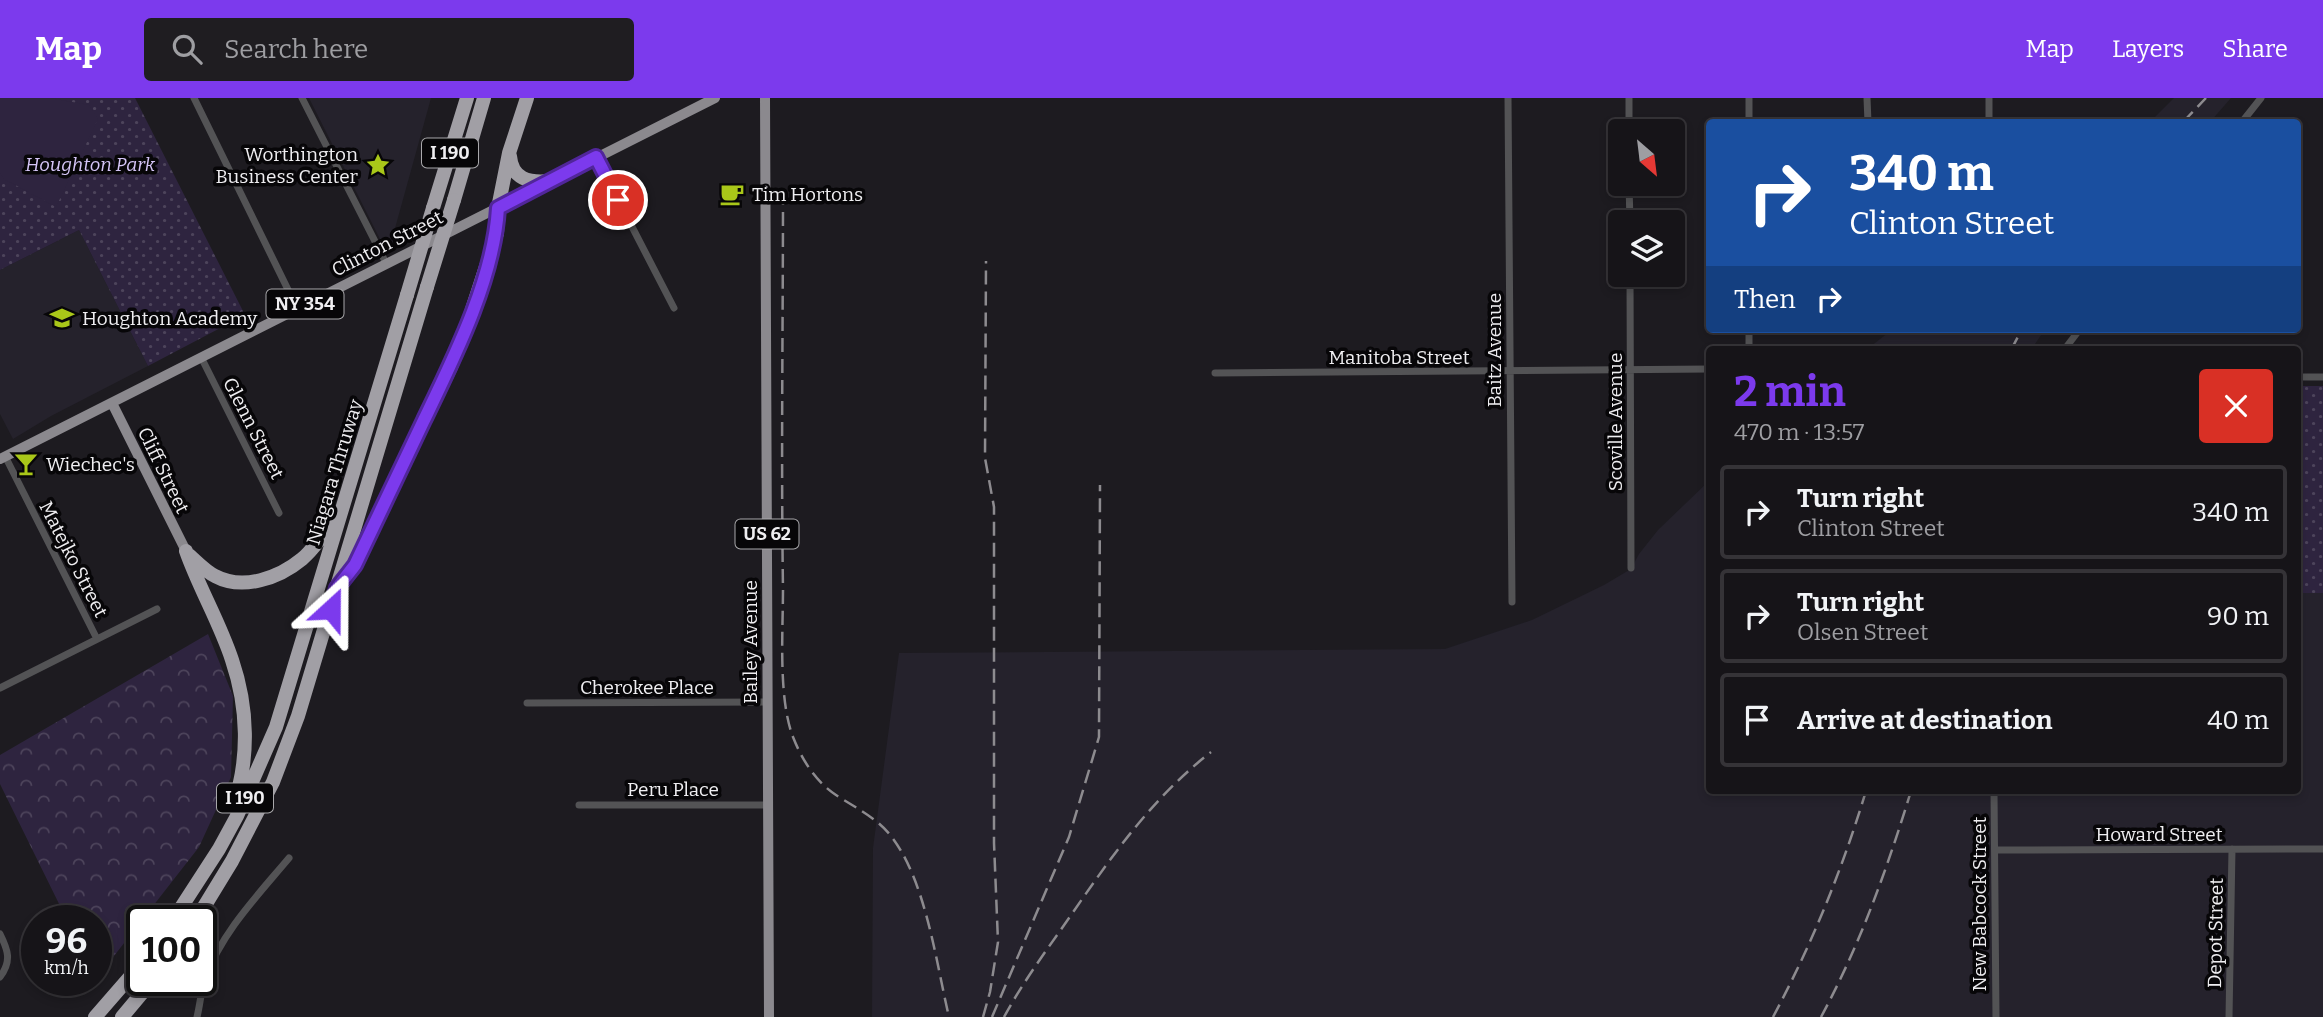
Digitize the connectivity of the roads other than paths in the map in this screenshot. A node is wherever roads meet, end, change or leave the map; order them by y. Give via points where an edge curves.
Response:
1 (194, 98) edge
2 (302, 98) edge
3 (467, 98) edge
4 (484, 98) edge
5 (527, 98) edge
6 (715, 98) edge
7 (765, 98) edge
8 (1508, 98) edge
9 (1629, 98) edge
10 (1749, 98) edge
11 (1867, 98) edge
12 (1989, 98) edge
13 (2261, 98) edge
14 (1629, 119) edge
15 (1749, 119) edge
16 (1868, 119) edge
17 (1989, 119) edge
18 (2244, 119) edge
19 (509, 153) junction
20 (596, 157) junction
21 (549, 181) junction
22 (498, 208) junction
23 (386, 263) junction
24 (1630, 287) edge
25 (297, 308) junction
26 (674, 308) dead end
27 (201, 357) junction
28 (1706, 369) edge
29 (1631, 371) junction
30 (1510, 372) junction
31 (1215, 373) dead end
32 (2301, 377) edge
33 (2323, 377) edge
34 (112, 403) junction
35 (2, 458) edge
36 (344, 503) junction
37 (279, 513) dead end
38 (186, 551) junction
39 (1632, 568) dead end
40 (337, 588) junction
41 (1512, 602) dead end
42 (157, 608) dead end
43 (97, 639) junction
44 (0, 688) edge
45 (768, 702) junction
46 (527, 703) dead end
47 (1994, 794) edge
48 (579, 805) dead end
49 (768, 805) junction
50 (219, 849) junction
51 (2232, 849) junction
52 (2323, 849) edge
53 (1995, 850) junction
54 (289, 858) dead end
55 (183, 905) edge
56 (205, 905) edge
57 (0, 934) edge
58 (0, 977) edge
59 (126, 981) edge
60 (140, 996) edge
61 (95, 1017) edge
62 (122, 1017) edge
63 (197, 1017) edge
64 (769, 1017) edge
65 (1996, 1017) edge
66 (2229, 1017) edge

1 - 25 street
2 - 23 street
3 - 36 highway, Niagara Thruway / I 190, bridge
4 - 40 highway, Niagara Thruway / I 190, bridge
5 - 19 highway
6 - 20 main road, Clinton Street / NY 354
7 - 45 main road, Bailey Avenue / US 62
8 - 30 street, Baitz Avenue
9 - 14 street
10 - 15 street
11 - 16 street
12 - 17 street
13 - 18 street
19 - 21 highway via 516,174 527,181
19 - 22 highway
20 - 21 main road, Clinton Street / NY 354
20 - 26 street
21 - 22 main road, Clinton Street / NY 354
22 - 23 main road, Clinton Street / NY 354
22 - 40 highway via 497,233 451,367 355,565
23 - 25 main road, Clinton Street / NY 354
24 - 29 street, Scoville Avenue
25 - 27 main road, Clinton Street / NY 354
27 - 34 main road, Clinton Street / NY 354
27 - 37 street, Glenn Street
28 - 29 street, Manitoba Street
29 - 30 street, Manitoba Street
29 - 39 street, Scoville Avenue
30 - 31 street, Manitoba Street
30 - 41 street, Baitz Avenue
32 - 33 street
34 - 35 main road, Clinton Street / NY 354
34 - 38 main road, Cliff Street
35 - 43 street, Matejko Street
36 - 38 highway via 302,559 264,579 246,583 220,578
36 - 50 highway, Niagara Thruway / I 190 via 276,727
38 - 50 highway via 232,659 246,722 242,773
40 - 56 highway, Niagara Thruway / I 190 via 273,782
42 - 43 street
43 - 44 street
45 - 46 street, Cherokee Place
45 - 49 main road, Bailey Avenue / US 62
47 - 53 street, New Babcock Street
48 - 49 street, Peru Place
49 - 64 main road, Bailey Avenue / US 62
50 - 55 highway, Niagara Thruway / I 190
51 - 52 street, Howard Street
51 - 53 street, Howard Street
51 - 66 street, Depot Street
53 - 65 street, New Babcock Street
54 - 63 street via 220,946 205,980
57 - 58 street via 9,958
59 - 61 highway
60 - 62 highway

